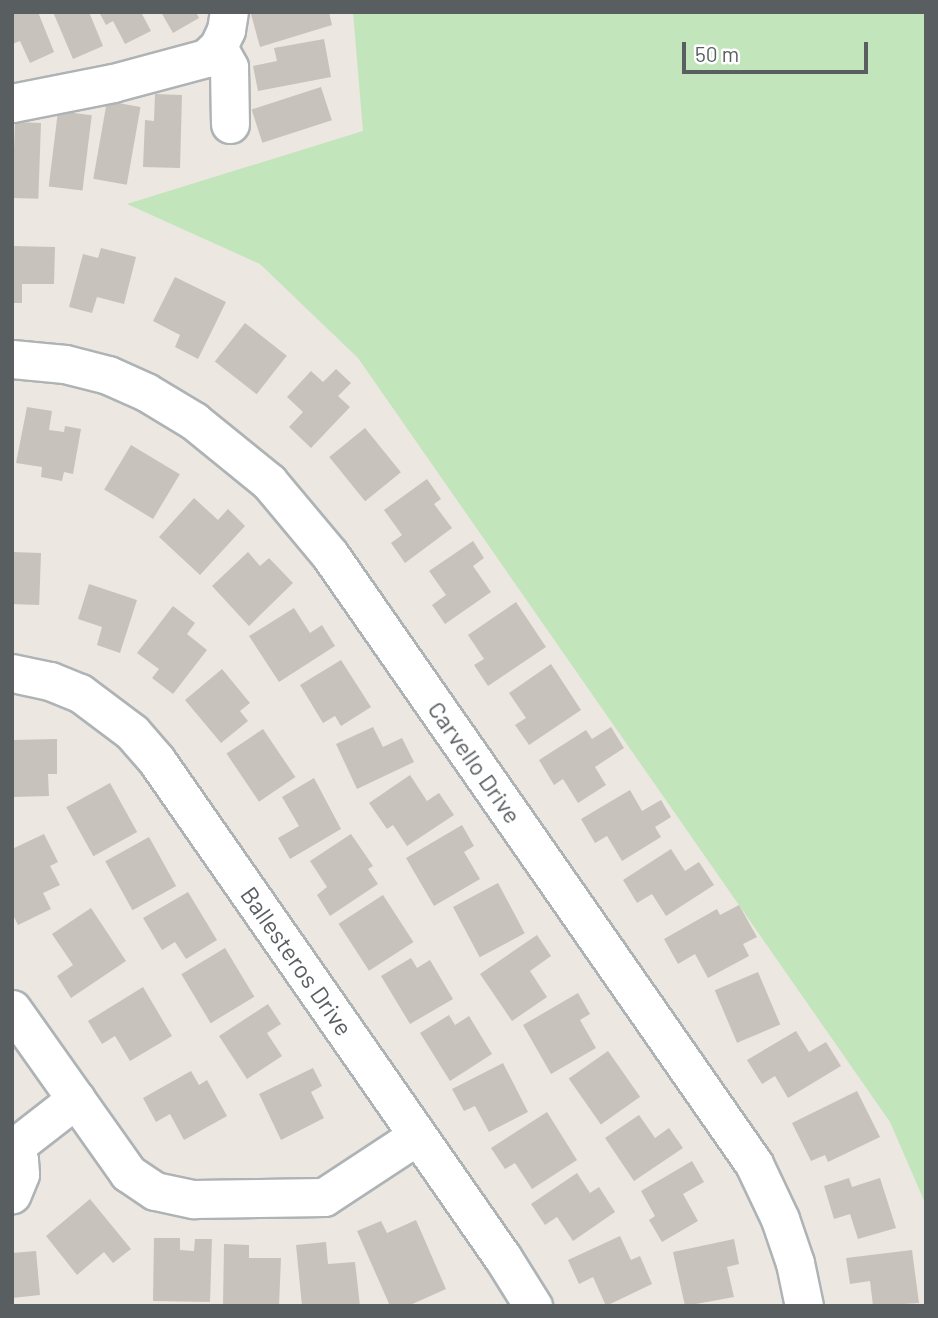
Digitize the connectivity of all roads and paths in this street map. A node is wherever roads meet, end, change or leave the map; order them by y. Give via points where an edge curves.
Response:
1 (229, 12) edge
2 (218, 47) junction
3 (12, 103) edge
4 (230, 124) dead end
5 (12, 359) edge
6 (12, 673) edge
7 (12, 1009) edge
8 (76, 1099) junction
9 (417, 1136) junction
10 (13, 1147) edge
11 (12, 1194) edge
12 (533, 1306) edge
13 (804, 1306) edge

1 - 2 street
2 - 3 street via 206,58 184,65
2 - 4 street via 229,67
5 - 13 street, Carvello Drive via 65,364 108,375 146,392 194,421 269,482 330,555 754,1164 780,1219
6 - 9 street, Ballesteros Drive via 80,693 132,732 272,923
7 - 8 street
8 - 9 street via 128,1173 155,1191 194,1199 324,1197
8 - 10 street
9 - 12 street, Ballesteros Drive
10 - 11 street via 20,1174

